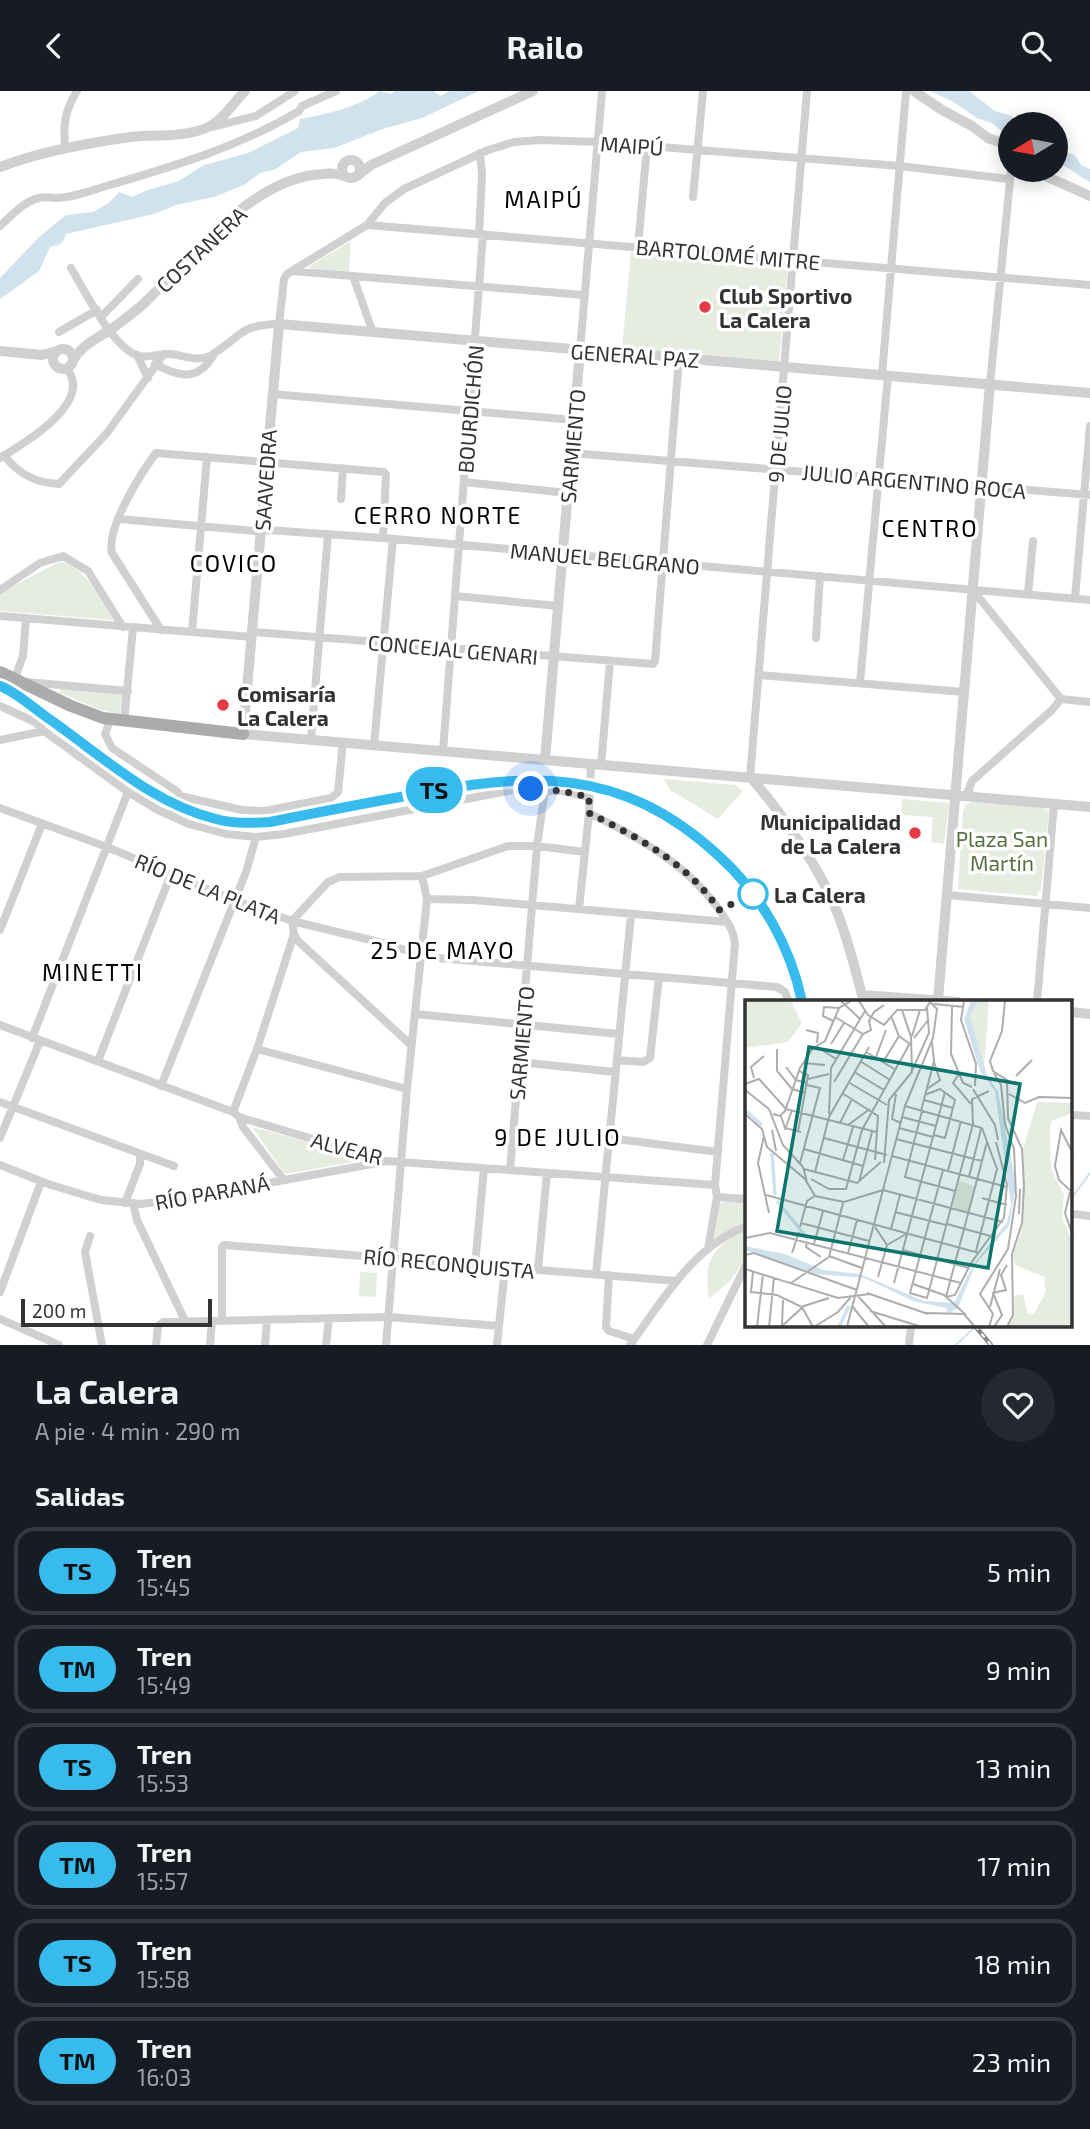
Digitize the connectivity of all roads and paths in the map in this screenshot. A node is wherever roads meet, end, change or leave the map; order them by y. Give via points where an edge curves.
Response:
1 (77, 91) edge
2 (245, 91) edge
3 (295, 91) edge
4 (335, 91) edge
5 (533, 91) edge
6 (602, 91) edge
7 (703, 91) edge
8 (807, 91) edge
9 (906, 91) edge
10 (914, 91) edge
11 (285, 97) junction
12 (302, 106) junction
13 (205, 128) junction
14 (998, 141) edge
15 (599, 142) junction
16 (647, 146) junction
17 (65, 147) junction
18 (698, 150) junction
19 (480, 153) junction
20 (803, 159) junction
21 (356, 162) junction
22 (342, 165) junction
23 (371, 165) junction
24 (900, 166) junction
25 (0, 167) edge
26 (332, 173) junction
27 (998, 173) edge
28 (344, 176) junction
29 (358, 176) junction
30 (1008, 182) edge
31 (1059, 182) edge
32 (1090, 196) edge
33 (694, 197) dead end
34 (367, 225) junction
35 (0, 226) edge
36 (481, 234) junction
37 (589, 243) junction
38 (638, 247) junction
39 (794, 259) junction
40 (71, 268) dead end
41 (891, 268) junction
42 (292, 271) junction
43 (353, 277) junction
44 (999, 277) junction
45 (138, 279) dead end
46 (1090, 285) edge
47 (480, 287) junction
48 (584, 295) junction
49 (99, 314) junction
50 (279, 324) junction
51 (109, 331) junction
52 (59, 332) dead end
53 (373, 333) junction
54 (476, 342) junction
55 (82, 348) junction
56 (0, 351) edge
57 (62, 351) junction
58 (580, 351) junction
59 (214, 353) junction
60 (164, 354) junction
61 (42, 355) junction
62 (137, 355) junction
63 (680, 358) junction
64 (54, 363) junction
65 (70, 364) junction
66 (157, 365) junction
67 (785, 366) junction
68 (885, 375) junction
69 (148, 378) junction
70 (990, 384) junction
71 (1090, 393) edge
72 (272, 394) junction
73 (468, 411) junction
74 (574, 419) junction
75 (1090, 426) edge
76 (571, 453) junction
77 (2, 456) edge
78 (207, 457) junction
79 (672, 461) junction
80 (266, 462) junction
81 (343, 468) junction
82 (776, 469) junction
83 (878, 478) junction
84 (464, 482) junction
85 (982, 487) junction
86 (568, 493) junction
87 (1087, 495) edge
88 (341, 499) dead end
89 (119, 519) junction
90 (201, 526) junction
91 (261, 531) junction
92 (328, 534) junction
93 (383, 538) junction
94 (393, 539) junction
95 (1033, 541) dead end
96 (461, 547) junction
97 (563, 554) junction
98 (663, 563) junction
99 (768, 572) junction
100 (820, 576) junction
101 (870, 581) junction
102 (972, 589) junction
103 (0, 590) edge
104 (1028, 594) junction
105 (455, 596) junction
106 (1075, 598) junction
107 (1090, 600) edge
108 (558, 606) junction
109 (0, 616) edge
110 (26, 618) junction
111 (122, 627) junction
112 (133, 628) junction
113 (161, 629) junction
114 (192, 632) junction
115 (253, 635) junction
116 (319, 637) junction
117 (816, 638) dead end
118 (383, 642) junction
119 (451, 648) junction
120 (554, 658) junction
121 (610, 662) junction
122 (0, 672) edge
123 (759, 675) junction
124 (18, 680) junction
125 (860, 683) junction
126 (55, 691) junction
127 (128, 691) junction
128 (964, 692) junction
129 (1061, 699) junction
130 (1090, 702) edge
131 (0, 706) edge
132 (110, 720) junction
133 (124, 722) junction
134 (44, 731) junction
135 (243, 734) junction
136 (311, 739) junction
137 (0, 740) edge
138 (343, 742) junction
139 (374, 745) junction
140 (443, 751) junction
141 (545, 760) junction
142 (596, 764) junction
143 (957, 776) junction
144 (750, 777) junction
145 (775, 779) junction
146 (972, 781) junction
147 (545, 790) junction
148 (128, 792) junction
149 (764, 794) junction
150 (180, 796) junction
151 (955, 796) junction
152 (589, 797) junction
153 (975, 798) junction
154 (1054, 804) junction
155 (1090, 807) edge
156 (0, 808) edge
157 (589, 813) junction
158 (169, 815) junction
159 (42, 824) junction
160 (257, 837) junction
161 (537, 846) junction
162 (107, 847) junction
163 (585, 852) junction
164 (171, 874) junction
165 (422, 876) junction
166 (948, 895) junction
167 (427, 899) junction
168 (0, 900) edge
169 (233, 900) junction
170 (10, 904) junction
171 (1045, 904) junction
172 (532, 905) junction
173 (1090, 908) edge
174 (579, 909) junction
175 (631, 915) junction
176 (292, 921) junction
177 (727, 922) junction
178 (0, 930) edge
179 (294, 934) junction
180 (420, 955) junction
181 (527, 965) junction
182 (625, 974) junction
183 (659, 977) junction
184 (732, 983) junction
185 (863, 998) edge
186 (788, 1000) edge
187 (913, 1000) edge
188 (938, 1000) edge
189 (1037, 1000) edge
190 (1072, 1012) edge
191 (415, 1014) junction
192 (1090, 1014) edge
193 (522, 1024) junction
194 (0, 1025) edge
195 (619, 1034) junction
196 (36, 1039) junction
197 (411, 1045) junction
198 (257, 1049) junction
199 (617, 1060) junction
200 (98, 1061) junction
201 (519, 1062) junction
202 (615, 1072) junction
203 (161, 1086) junction
204 (407, 1089) junction
205 (0, 1102) edge
206 (12, 1108) junction
207 (236, 1114) junction
208 (1072, 1115) edge
209 (1090, 1116) edge
210 (0, 1138) edge
211 (609, 1138) junction
212 (718, 1152) junction
213 (140, 1155) junction
214 (386, 1161) junction
215 (402, 1161) junction
216 (0, 1165) edge
217 (174, 1166) dead end
218 (484, 1168) junction
219 (510, 1170) junction
220 (547, 1173) junction
221 (606, 1177) junction
222 (282, 1179) junction
223 (41, 1182) junction
224 (715, 1185) junction
225 (717, 1197) junction
226 (745, 1199) edge
227 (129, 1203) junction
228 (1074, 1215) dead end
229 (1090, 1216) edge
230 (745, 1227) edge
231 (90, 1235) dead end
232 (708, 1249) junction
233 (394, 1258) junction
234 (475, 1265) junction
235 (745, 1267) edge
236 (505, 1268) junction
237 (538, 1270) junction
238 (596, 1274) junction
239 (609, 1275) junction
240 (677, 1280) junction
241 (0, 1291) edge
242 (389, 1317) junction
243 (329, 1318) junction
244 (0, 1319) edge
245 (222, 1320) junction
246 (267, 1320) junction
247 (185, 1321) junction
248 (212, 1321) junction
249 (499, 1326) junction
250 (632, 1342) edge
251 (59, 1345) edge
252 (102, 1345) edge
253 (156, 1345) edge
254 (210, 1345) edge
255 (265, 1345) edge
256 (327, 1345) edge
257 (386, 1345) edge
258 (497, 1345) edge
259 (707, 1345) edge

1 - 17 street via 66,112
2 - 13 street
3 - 11 street
4 - 12 street
5 - 23 street
6 - 15 street, SARMIENTO
7 - 18 street
8 - 20 street, 9 DE JULIO
9 - 24 street
10 - 14 street via 972,126 993,131
11 - 12 street
11 - 13 street via 256,116
12 - 35 street via 267,130 193,160 89,192 40,197
13 - 17 street
15 - 16 street, MAIPÚ
15 - 19 street, MAIPÚ via 525,141
15 - 37 street, SARMIENTO
16 - 18 street, MAIPÚ
16 - 38 street
17 - 25 street
18 - 20 street, MAIPÚ
18 - 33 street
19 - 34 street, MAIPÚ via 390,198
19 - 36 street, BOURDICHÓN
20 - 24 street, MAIPÚ
20 - 39 street, 9 DE JULIO
21 - 22 street
21 - 23 street
21 - 29 street
22 - 26 street
22 - 28 street
23 - 29 street
24 - 27 street, MAIPÚ
24 - 41 street
26 - 28 street, COSTANERA
26 - 51 street, COSTANERA via 297,178 261,195
28 - 29 street, COSTANERA
30 - 44 street
31 - 32 street
34 - 36 street, BARTOLOMÉ MITRE
34 - 42 street, MAIPÚ
36 - 37 street, BARTOLOMÉ MITRE
36 - 47 street, BOURDICHÓN
37 - 38 street, BARTOLOMÉ MITRE
37 - 48 street, SARMIENTO
38 - 39 street, BARTOLOMÉ MITRE
39 - 41 street, BARTOLOMÉ MITRE
39 - 67 street, 9 DE JULIO
40 - 49 street
41 - 44 street, BARTOLOMÉ MITRE
41 - 68 street
42 - 43 street
42 - 50 street, SAAVEDRA via 284,279
43 - 47 street
43 - 53 street
44 - 46 street, BARTOLOMÉ MITRE
44 - 70 street
45 - 49 street
47 - 48 street
47 - 54 street, BOURDICHÓN
48 - 58 street, SARMIENTO
49 - 51 street
49 - 52 street
50 - 53 street, GENERAL PAZ
50 - 59 street via 250,327
50 - 72 street, SAAVEDRA
51 - 55 street, COSTANERA
51 - 62 street
53 - 54 street, GENERAL PAZ
54 - 58 street, GENERAL PAZ
54 - 73 street, BOURDICHÓN
55 - 57 street, COSTANERA
55 - 65 street, COSTANERA
56 - 61 street, COSTANERA
57 - 61 street, COSTANERA
57 - 64 street via 53,357
57 - 65 street via 71,354
58 - 63 street, GENERAL PAZ
58 - 74 street, SARMIENTO
59 - 60 street via 196,359
59 - 66 street via 207,366 194,374 175,373
60 - 62 street
60 - 66 street
61 - 64 street, COSTANERA
62 - 66 street
62 - 69 street
63 - 67 street, GENERAL PAZ
63 - 79 street
64 - 65 street, COSTANERA via 58,368
65 - 77 street via 73,383 60,412 41,432
66 - 69 street
67 - 68 street, GENERAL PAZ
67 - 82 street, 9 DE JULIO
68 - 70 street, GENERAL PAZ
68 - 83 street
69 - 77 street via 107,433 59,484 22,474
70 - 71 street, GENERAL PAZ
70 - 85 street
72 - 73 street
72 - 80 street, SAAVEDRA
73 - 74 street
73 - 84 street, BOURDICHÓN
74 - 76 street, SARMIENTO
75 - 87 street
76 - 79 street, JULIO ARGENTINO ROCA
76 - 86 street, SARMIENTO
78 - 80 street
78 - 89 street via 156,453
78 - 90 street
79 - 82 street, JULIO ARGENTINO ROCA
79 - 98 street
80 - 81 street
80 - 91 street, SAAVEDRA
81 - 88 street
81 - 93 street via 385,473
82 - 83 street, JULIO ARGENTINO ROCA
82 - 99 street, 9 DE JULIO
83 - 85 street, JULIO ARGENTINO ROCA
83 - 101 street
84 - 86 street
84 - 96 street, BOURDICHÓN
85 - 87 street, JULIO ARGENTINO ROCA
85 - 102 street
86 - 97 street, SARMIENTO
87 - 106 street
89 - 90 street, MANUEL BELGRANO
89 - 113 street via 112,553
90 - 91 street, MANUEL BELGRANO
90 - 114 street
91 - 92 street, MANUEL BELGRANO
91 - 115 street, SAAVEDRA
92 - 93 street, MANUEL BELGRANO
92 - 116 street
93 - 94 street, MANUEL BELGRANO
94 - 96 street, MANUEL BELGRANO
94 - 118 street
95 - 104 street
96 - 97 street, MANUEL BELGRANO
96 - 105 street, BOURDICHÓN
97 - 98 street, MANUEL BELGRANO
97 - 108 street, SARMIENTO
98 - 99 street, MANUEL BELGRANO
98 - 121 street, CONCEJAL GENARI via 655,661
99 - 100 street, MANUEL BELGRANO
99 - 123 street, 9 DE JULIO
100 - 101 street, MANUEL BELGRANO
100 - 117 street
101 - 102 street, MANUEL BELGRANO
101 - 125 street
102 - 104 street, MANUEL BELGRANO
102 - 128 street
102 - 129 street
103 - 111 street via 62,556 88,571
104 - 106 street, MANUEL BELGRANO
105 - 108 street
105 - 119 street, BOURDICHÓN
106 - 107 street, MANUEL BELGRANO
108 - 120 street, SARMIENTO
109 - 110 street, CONCEJAL GENARI
110 - 111 street, CONCEJAL GENARI
110 - 124 street
111 - 112 street, CONCEJAL GENARI
112 - 113 street, CONCEJAL GENARI
112 - 127 street
113 - 114 street, CONCEJAL GENARI
114 - 115 street, CONCEJAL GENARI
115 - 116 street, CONCEJAL GENARI
115 - 135 street, SAAVEDRA
116 - 118 street, CONCEJAL GENARI
116 - 136 street
118 - 119 street, CONCEJAL GENARI
118 - 139 street
119 - 120 street, CONCEJAL GENARI
119 - 140 street, BOURDICHÓN
120 - 121 street, CONCEJAL GENARI
120 - 141 street, SARMIENTO
121 - 142 street
122 - 124 main road
123 - 125 street
123 - 144 street, 9 DE JULIO
124 - 126 main road
125 - 128 street
126 - 127 street
126 - 132 main road via 86,713
127 - 133 street
128 - 143 street
129 - 130 street
129 - 146 street
131 - 134 street
132 - 133 main road
132 - 150 street via 105,734 112,748
133 - 135 main road
134 - 137 street
134 - 148 street
135 - 136 street
136 - 138 street
138 - 139 street
138 - 150 street via 338,792 331,799 253,811
139 - 140 street
140 - 141 street
141 - 142 street
142 - 144 street
142 - 152 street
143 - 146 street via 964,783
143 - 151 street
144 - 145 street
144 - 149 street
145 - 149 street via 767,783
145 - 151 street
146 - 153 street via 968,790
147 - 152 street
147 - 160 street via 472,796
147 - 161 street, SARMIENTO
148 - 158 street
148 - 162 street
149 - 185 street via 835,905
150 - 158 street via 179,805
151 - 153 street
151 - 166 street
152 - 157 street
153 - 154 street
154 - 155 street
154 - 171 street
156 - 159 street, RÍO DE LA PLATA
157 - 163 street
157 - 177 street via 676,864 712,898
158 - 160 street via 203,829
159 - 162 street, RÍO DE LA PLATA
159 - 170 street
160 - 169 street
161 - 163 street
161 - 165 street via 496,849
161 - 172 street, SARMIENTO
162 - 164 street, RÍO DE LA PLATA
162 - 196 street
163 - 174 street
164 - 169 street, RÍO DE LA PLATA
164 - 200 street
165 - 167 street
165 - 176 street via 333,879
166 - 171 street
166 - 188 street
167 - 172 street
167 - 180 street
168 - 170 street
169 - 176 street, RÍO DE LA PLATA
169 - 203 street
170 - 178 street
171 - 173 street
171 - 189 street
172 - 174 street
172 - 181 street, SARMIENTO
174 - 175 street
175 - 177 street
175 - 182 street
176 - 179 street
176 - 180 street, RÍO DE LA PLATA
177 - 184 street via 735,938
179 - 197 street
179 - 198 street
180 - 181 street, RÍO DE LA PLATA
180 - 191 street
181 - 182 street, RÍO DE LA PLATA
181 - 193 street, SARMIENTO
182 - 183 street, RÍO DE LA PLATA
182 - 195 street
183 - 184 street, RÍO DE LA PLATA
183 - 199 street via 650,1058 643,1062
184 - 186 street, RÍO DE LA PLATA via 777,987
184 - 212 street
185 - 187 street
190 - 192 street
191 - 193 street
191 - 197 street
193 - 195 street
193 - 201 street, SARMIENTO
194 - 196 street, ALVEAR
195 - 199 street
196 - 200 street, ALVEAR
196 - 206 street
197 - 204 street
198 - 204 street
198 - 207 street
199 - 202 street
200 - 203 street, ALVEAR
201 - 202 street
201 - 219 street, SARMIENTO
202 - 211 street
203 - 207 street, ALVEAR
204 - 215 street
205 - 206 street
206 - 210 street
206 - 213 street
207 - 214 street, ALVEAR
207 - 222 street
208 - 209 street
211 - 212 street
211 - 221 street
212 - 224 street
213 - 217 street
213 - 227 street
214 - 215 street, ALVEAR
214 - 222 street, RÍO PARANÁ
215 - 218 street, ALVEAR
215 - 233 street
216 - 223 street, RÍO PARANÁ
218 - 219 street, ALVEAR
218 - 234 street
219 - 220 street, ALVEAR
220 - 221 street, ALVEAR
220 - 237 street
221 - 224 street, ALVEAR
221 - 238 street
222 - 227 street, RÍO PARANÁ via 172,1201
223 - 227 street, RÍO PARANÁ via 101,1200
223 - 241 street
224 - 225 street
225 - 226 street
225 - 232 street
227 - 247 street
228 - 229 street
230 - 232 street
231 - 252 street via 85,1252
232 - 240 street
233 - 234 street, RÍO RECONQUISTA
233 - 242 street
233 - 245 street, RÍO RECONQUISTA via 222,1247
234 - 236 street, RÍO RECONQUISTA
235 - 259 street
236 - 237 street, RÍO RECONQUISTA
236 - 249 street
237 - 238 street, RÍO RECONQUISTA
238 - 239 street, RÍO RECONQUISTA
239 - 240 street, RÍO RECONQUISTA
239 - 250 street via 606,1327
240 - 250 street
242 - 243 street
242 - 249 street
242 - 257 street
243 - 246 street
243 - 256 street
244 - 251 street
245 - 246 street
245 - 248 street
246 - 255 street
247 - 248 street
247 - 253 street via 158,1326
248 - 254 street
249 - 258 street

